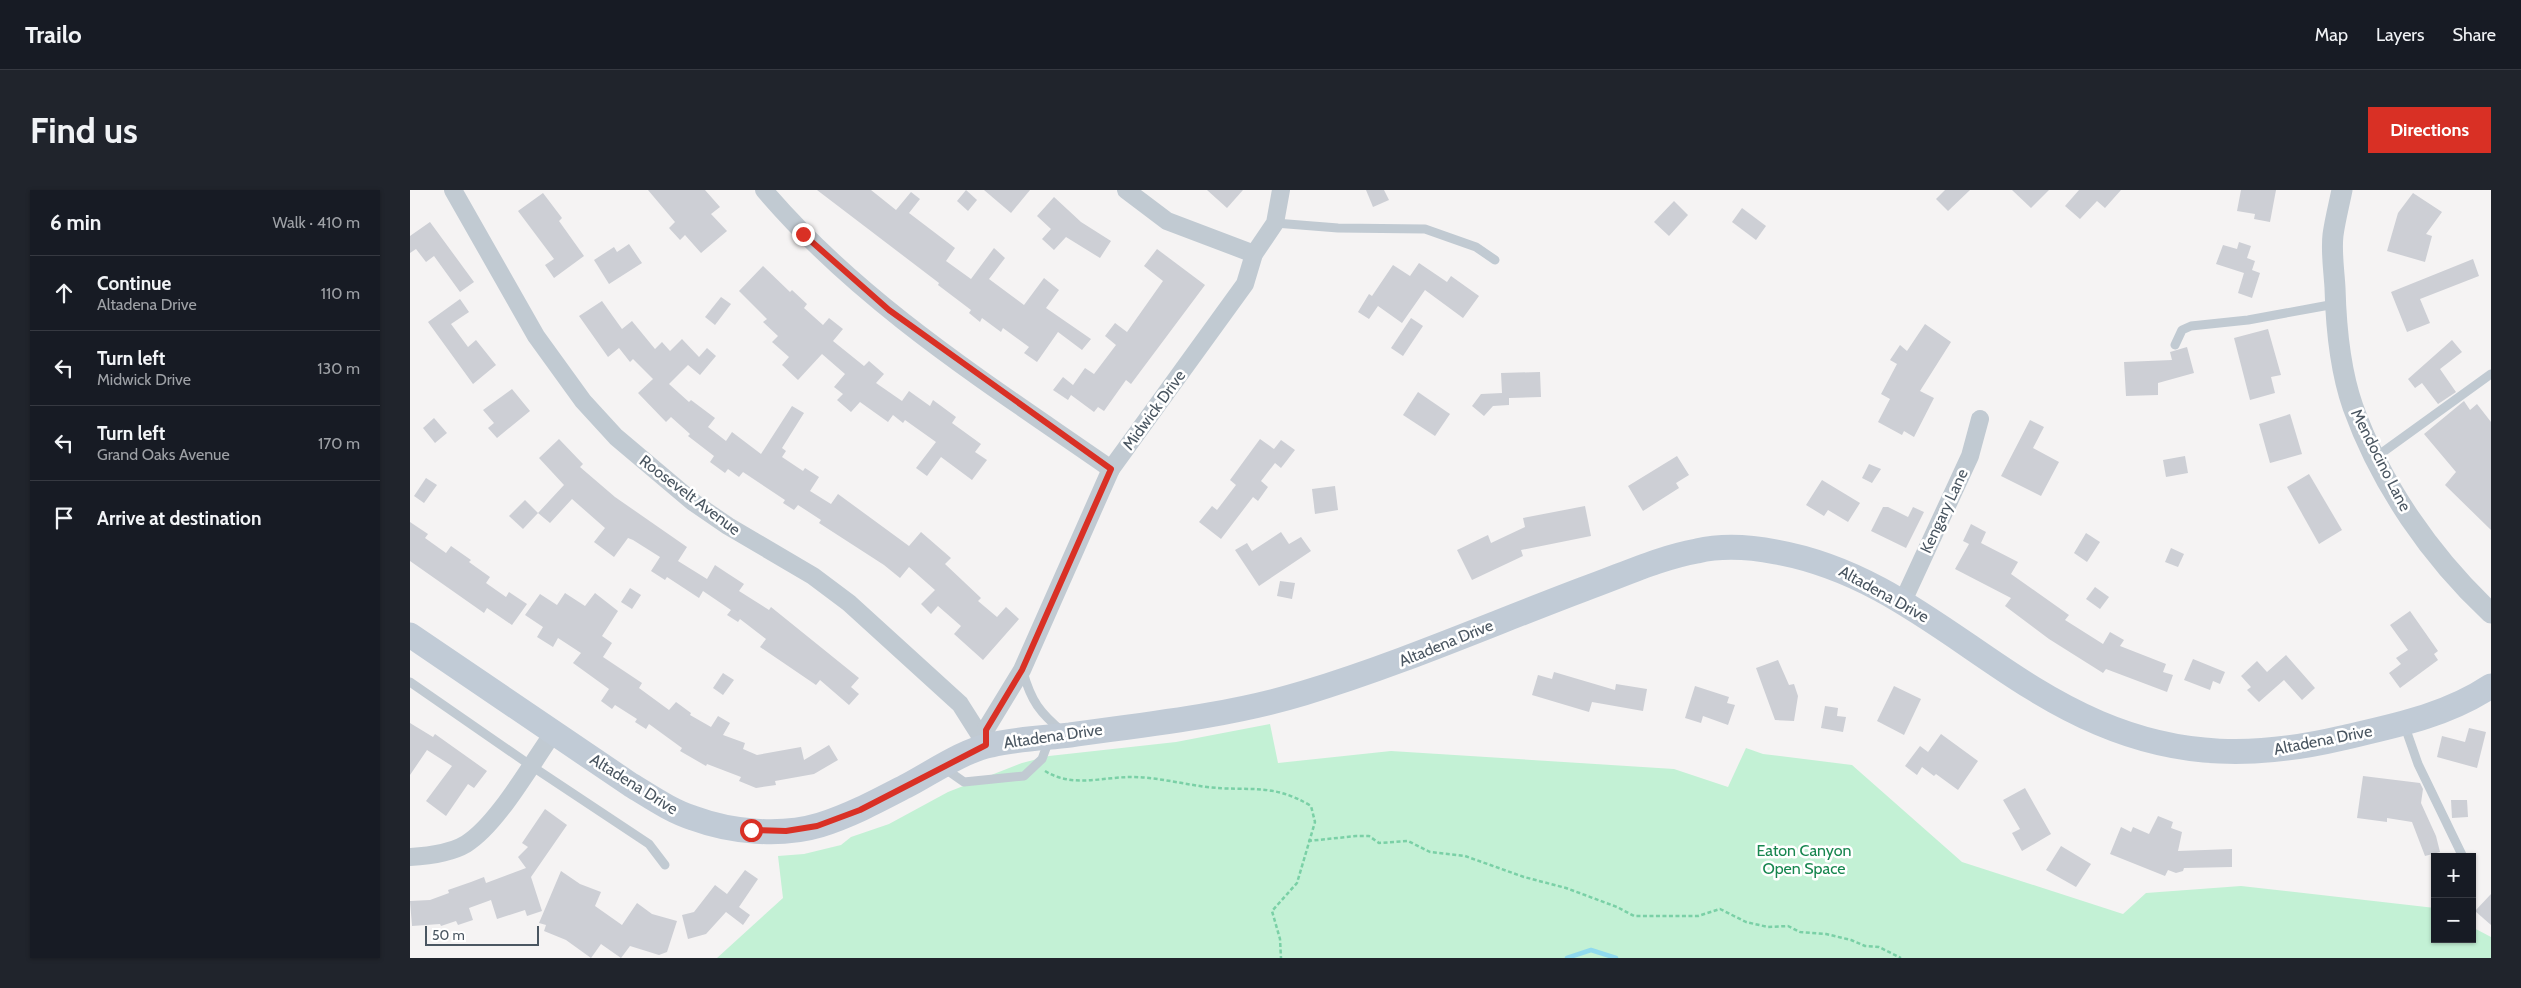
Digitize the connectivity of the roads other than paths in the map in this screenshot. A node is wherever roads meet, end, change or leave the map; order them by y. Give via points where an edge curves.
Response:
1 (453, 190) edge
2 (764, 190) edge
3 (1126, 190) edge
4 (1281, 190) edge
5 (2342, 190) edge
6 (1274, 224) junction
7 (1254, 254) junction
8 (1495, 260) dead end
9 (2335, 304) junction
10 (2175, 345) dead end
11 (2491, 374) edge
12 (1980, 419) dead end
13 (2376, 457) junction
14 (1111, 469) junction
15 (1903, 601) junction
16 (2491, 613) edge
17 (410, 635) edge
18 (1022, 670) junction
19 (410, 682) edge
20 (2491, 686) edge
21 (2404, 724) junction
22 (554, 732) junction
23 (1058, 736) junction
24 (986, 745) junction
25 (530, 765) junction
26 (942, 767) junction
27 (2461, 853) edge
28 (410, 857) edge
29 (665, 865) dead end

1 - 24 street, Roosevelt Avenue via 536,336 583,401 610,431 693,502 813,576 849,603 960,704
2 - 14 street via 831,261 889,310
3 - 7 street via 1167,221
4 - 6 street, Midwick Drive
5 - 9 street, Mendocino Lane via 2333,244
6 - 7 street, Midwick Drive
6 - 8 lane via 1425,229 1476,247
7 - 14 street, Midwick Drive via 1245,284
9 - 10 lane via 2248,320 2191,326 2182,330
9 - 13 street, Mendocino Lane via 2343,366 2353,407
11 - 13 lane
12 - 15 street, Kengary Lane via 1970,456
13 - 16 street, Mendocino Lane via 2405,512 2427,544
14 - 18 street, Midwick Drive
15 - 21 main road, Altadena Drive via 2061,706 2101,725 2186,750 2246,753 2296,749
15 - 23 main road, Altadena Drive via 1834,567 1802,557 1738,547 1699,550 1529,610 1411,658 1302,693 1215,714
17 - 22 main road, Altadena Drive
18 - 23 lane via 1029,694
18 - 24 street, Midwick Drive via 986,730
19 - 25 lane
20 - 21 main road, Altadena Drive via 2468,701
21 - 27 lane via 2418,764
22 - 25 street
22 - 26 main road, Altadena Drive via 631,785 690,818 751,830 786,831 817,826 860,810
23 - 24 main road, Altadena Drive
23 - 26 lane via 1042,759 1024,776 964,782
24 - 26 main road, Altadena Drive
25 - 28 street via 495,816 465,844
25 - 29 lane via 649,844

